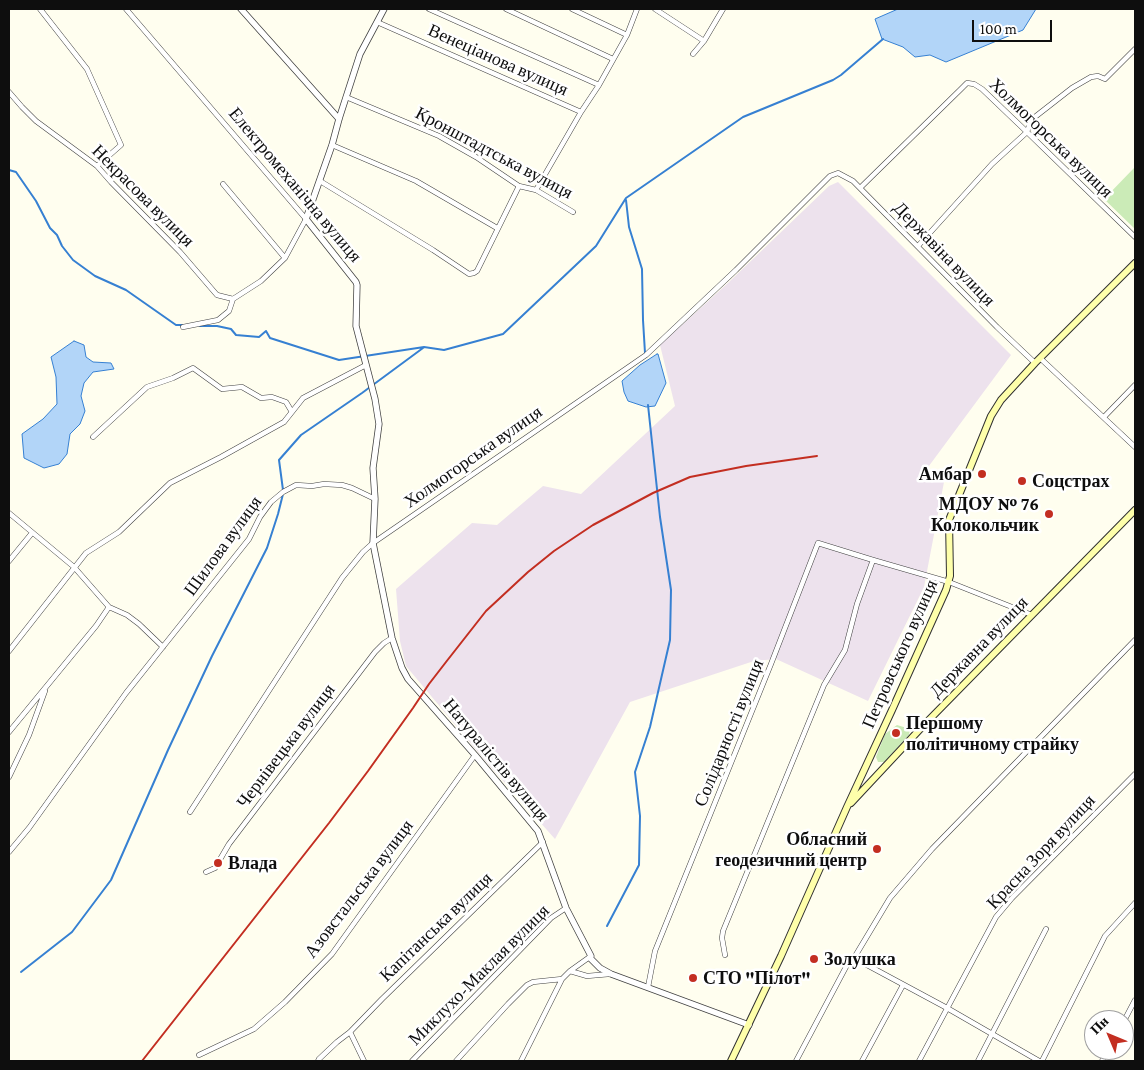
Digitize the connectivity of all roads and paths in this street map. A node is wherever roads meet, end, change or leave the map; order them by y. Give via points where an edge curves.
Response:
1 (40, 9) edge
2 (126, 9) edge
3 (241, 9) edge
4 (384, 9) edge
5 (429, 9) edge
6 (506, 9) edge
7 (572, 9) edge
8 (638, 9) edge
9 (654, 9) edge
10 (723, 9) edge
11 (378, 22) junction
12 (627, 35) junction
13 (704, 41) junction
14 (1135, 49) edge
15 (693, 54) dead end
16 (613, 59) junction
17 (599, 85) junction
18 (9, 92) edge
19 (346, 97) junction
20 (581, 112) junction
21 (339, 119) junction
22 (1027, 132) junction
23 (332, 145) junction
24 (97, 166) junction
25 (830, 176) joint
26 (320, 181) junction
27 (223, 184) dead end
28 (519, 186) junction
29 (860, 188) junction
30 (536, 190) junction
31 (573, 212) dead end
32 (306, 219) junction
33 (497, 228) junction
34 (1135, 237) edge
35 (918, 246) junction
36 (285, 258) junction
37 (1135, 263) edge
38 (234, 299) junction
39 (183, 327) dead end
40 (1040, 358) junction
41 (1035, 363) junction
42 (366, 366) junction
43 (1135, 385) edge
44 (292, 412) junction
45 (1104, 418) junction
46 (93, 438) dead end
47 (1135, 447) edge
48 (375, 499) junction
49 (1135, 510) edge
50 (9, 513) edge
51 (32, 533) junction
52 (373, 543) junction
53 (9, 560) edge
54 (873, 560) junction
55 (74, 567) junction
56 (949, 582) junction
57 (109, 607) junction
58 (1032, 615) junction
59 (392, 638) junction
60 (1135, 640) edge
61 (163, 647) junction
62 (9, 651) edge
63 (47, 686) junction
64 (9, 732) edge
65 (475, 755) junction
66 (1135, 774) edge
67 (9, 777) edge
68 (847, 808) junction
69 (190, 812) dead end
70 (543, 842) junction
71 (9, 852) edge
72 (206, 872) dead end
73 (1135, 903) edge
74 (566, 908) junction
75 (1046, 929) dead end
76 (725, 955) dead end
77 (591, 956) junction
78 (854, 958) junction
79 (570, 971) junction
80 (611, 974) junction
81 (562, 979) junction
82 (903, 984) junction
83 (648, 987) junction
84 (947, 1008) junction
85 (749, 1025) junction
86 (350, 1032) junction
87 (993, 1034) junction
88 (199, 1055) dead end
89 (318, 1061) edge
90 (364, 1061) edge
91 (412, 1061) edge
92 (456, 1061) edge
93 (521, 1061) edge
94 (731, 1061) edge
95 (796, 1061) edge
96 (862, 1061) edge
97 (919, 1061) edge
98 (978, 1061) edge
99 (1040, 1061) edge

1 - 24 street via 87,69 121,145
2 - 32 street, Електромеханічна вулиця
3 - 21 street
4 - 11 street
5 - 17 street, Венеціанова вулиця
6 - 16 street
7 - 12 street
8 - 12 street
9 - 13 street
10 - 13 street
11 - 19 street via 360,54
11 - 20 street, Венеціанова вулиця
12 - 16 street
13 - 15 street
14 - 22 street via 1105,79 1098,76 1072,88 1031,120
16 - 17 street
17 - 20 street
18 - 24 street, Некрасова вулиця via 36,120
19 - 21 street
19 - 28 street, Кронштадтська вулиця via 439,136
20 - 30 street
21 - 23 street
22 - 29 street, Холмогорська вулиця via 982,89 967,83
22 - 34 street, Холмогорська вулиця
22 - 35 street via 992,164
23 - 26 street
23 - 33 street via 416,181
24 - 38 street, Некрасова вулиця via 217,295
25 - 29 street, Державіна вулиця via 838,173
25 - 52 street, Холмогорська вулиця via 646,354
26 - 32 street
26 - 33 street via 469,274 477,270
27 - 36 street
28 - 30 street, Кронштадтська вулиця
28 - 33 street
29 - 35 street, Державіна вулиця
30 - 31 street, Кронштадтська вулиця
32 - 36 street
32 - 42 street, Електромеханічна вулиця via 356,282 356,326
35 - 41 street, Державіна вулиця
36 - 38 street via 261,281
37 - 40 main road, Петровського вулиця
38 - 39 street via 229,311 218,320
40 - 41 main road, Петровського вулиця
40 - 45 street
41 - 56 main road, Петровського вулиця via 997,405 952,511
42 - 44 street via 304,398
42 - 48 street, Електромеханічна вулиця via 379,424 373,468
43 - 45 street
44 - 46 street via 286,402 272,397 260,398 242,388 222,389 193,368 148,387
44 - 55 street via 284,422 170,483 119,532 86,553
45 - 47 street
48 - 52 street, Натуралістів вулиця
48 - 61 street, Шилова вулиця via 334,484 296,485 283,492 271,502 249,539
49 - 58 main road, Державна вулиця
50 - 51 street
51 - 53 street
51 - 55 street
52 - 59 street, Натуралістів вулиця
52 - 69 street, Холмогорська вулиця via 342,578
54 - 56 street, Солідарності вулиця
54 - 76 street via 845,650 824,685 723,931
54 - 83 street, Солідарності вулиця via 818,542 655,951
55 - 57 street
55 - 62 street
56 - 58 street, Солідарності вулиця
56 - 68 main road, Петровського вулиця
57 - 61 street via 127,614
57 - 63 street
58 - 68 main road, Державна вулиця
59 - 65 street, Натуралістів вулиця via 408,679
59 - 72 street, Чернівецька вулиця via 375,652 229,844 215,868
60 - 78 street via 932,849 890,898
61 - 71 street, Шилова вулиця
63 - 64 street
63 - 67 street
65 - 70 street, Натуралістів вулиця via 538,831
65 - 88 street, Азовстальська вулиця via 332,954 254,1029
66 - 84 street, Красна Зоря вулиця via 996,917
68 - 85 main road, Петровського вулиця
70 - 74 street, Натуралістів вулиця
70 - 86 street, Капітанська вулиця
73 - 99 street via 1105,936
74 - 77 street, Натуралістів вулиця
74 - 91 street, Миклухо-Маклая вулиця via 551,918
75 - 87 street
77 - 79 street
77 - 80 street, Натуралістів вулиця via 600,968
78 - 82 street
78 - 95 street via 847,965
79 - 80 street via 587,976
79 - 81 street
80 - 83 street, Натуралістів вулиця
81 - 92 street via 527,985
81 - 93 street
82 - 84 street
82 - 96 street
83 - 85 street, Натуралістів вулиця
84 - 87 street
84 - 97 street, Красна Зоря вулиця
85 - 94 main road, Петровського вулиця
86 - 89 street, Капітанська вулиця
86 - 90 street
87 - 98 street
87 - 99 street

